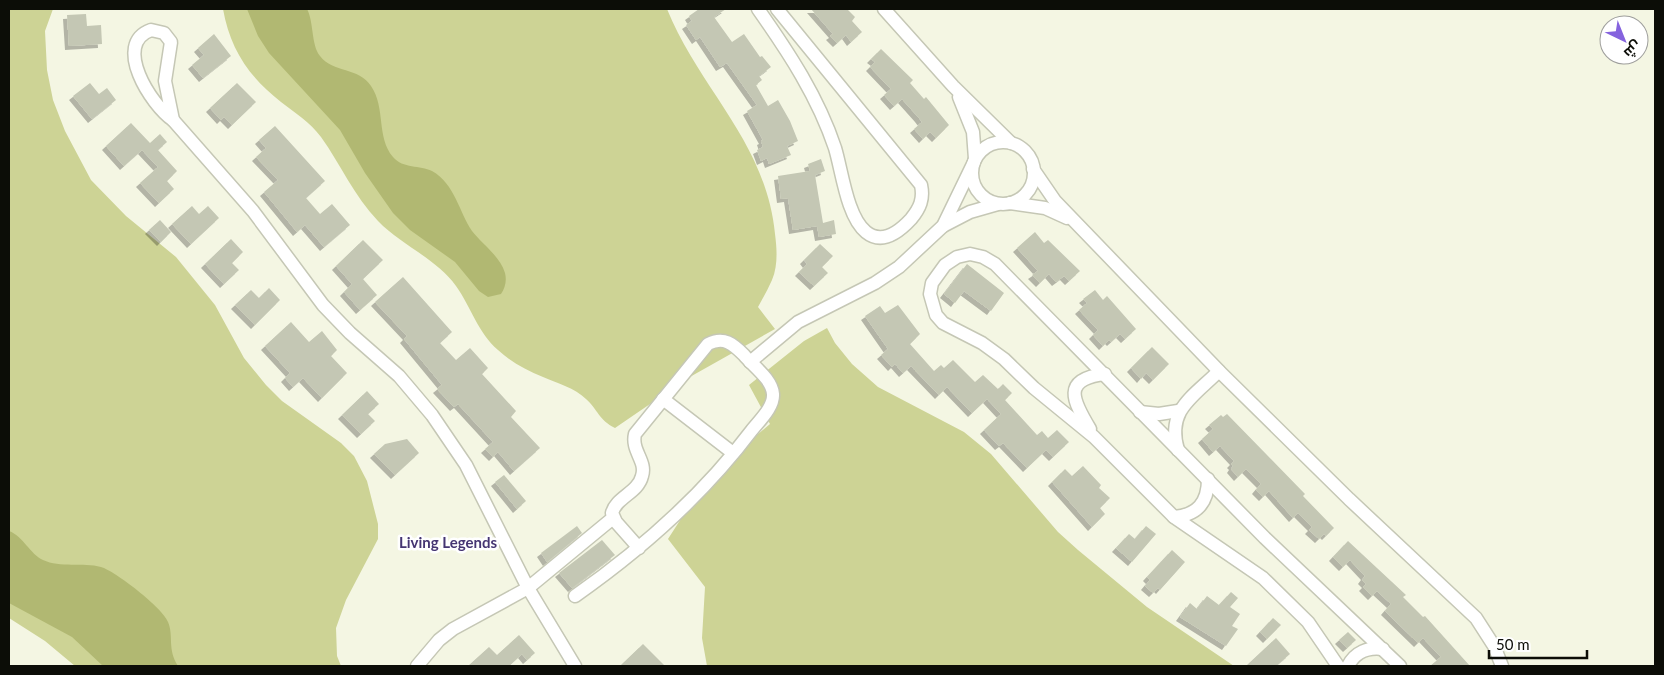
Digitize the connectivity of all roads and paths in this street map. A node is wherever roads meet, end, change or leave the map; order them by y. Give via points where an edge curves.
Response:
1 (758, 9) edge
2 (777, 9) edge
3 (884, 9) edge
4 (953, 86) junction
5 (173, 120) junction
6 (1010, 143) junction
7 (975, 160) junction
8 (1033, 169) junction
9 (1005, 203) junction
10 (943, 226) junction
11 (1080, 226) junction
12 (750, 362) junction
13 (1219, 371) junction
14 (1104, 374) junction
15 (663, 399) junction
16 (1178, 411) junction
17 (1140, 412) junction
18 (1094, 437) junction
19 (1178, 450) junction
20 (733, 453) junction
21 (1208, 480) junction
22 (1174, 517) junction
23 (613, 518) junction
24 (639, 548) junction
25 (528, 588) junction
26 (575, 596) dead end
27 (1383, 649) junction
28 (418, 666) edge
29 (575, 666) edge
30 (1338, 666) edge
31 (1348, 666) edge
32 (1400, 666) edge
33 (1502, 666) edge

1 - 2 street via 801,73 817,105 831,137 856,221 875,238 891,236 907,223 921,204 921,185
3 - 4 street
4 - 6 street
4 - 7 street via 969,118
5 - 5 street via 165,80 171,42 164,33 151,30 145,32 135,50 139,73 150,96
5 - 25 street via 253,210 323,305 399,376 432,415 466,465
6 - 7 street via 988,146
6 - 8 street via 1026,153
7 - 9 street via 972,177 978,191 990,201
7 - 10 street
8 - 9 street via 1028,190 1017,200
8 - 11 street via 1055,201
9 - 10 street via 970,212
9 - 11 street via 1045,208
10 - 12 street via 899,267 875,283 811,314
11 - 13 street
12 - 15 street via 729,342 713,342 704,348
12 - 20 street via 771,387 772,400
13 - 16 street
13 - 33 street via 1476,618
14 - 17 street
14 - 18 street via 1083,378 1073,396
14 - 18 street via 1004,273 983,257 970,254 957,257 932,283 931,305 943,323 994,350
15 - 20 street
15 - 23 street via 635,434 634,446 643,463 642,477 613,508
16 - 17 street
16 - 19 street via 1174,431
17 - 19 street
18 - 22 street
19 - 21 street
20 - 24 street via 694,498
21 - 22 street via 1207,497 1198,510
21 - 27 street
22 - 30 street via 1250,568 1287,599 1308,622
23 - 24 street
23 - 25 street
24 - 26 street
25 - 28 street via 453,629
25 - 29 street
27 - 31 street via 1365,650 1357,654
27 - 32 street

